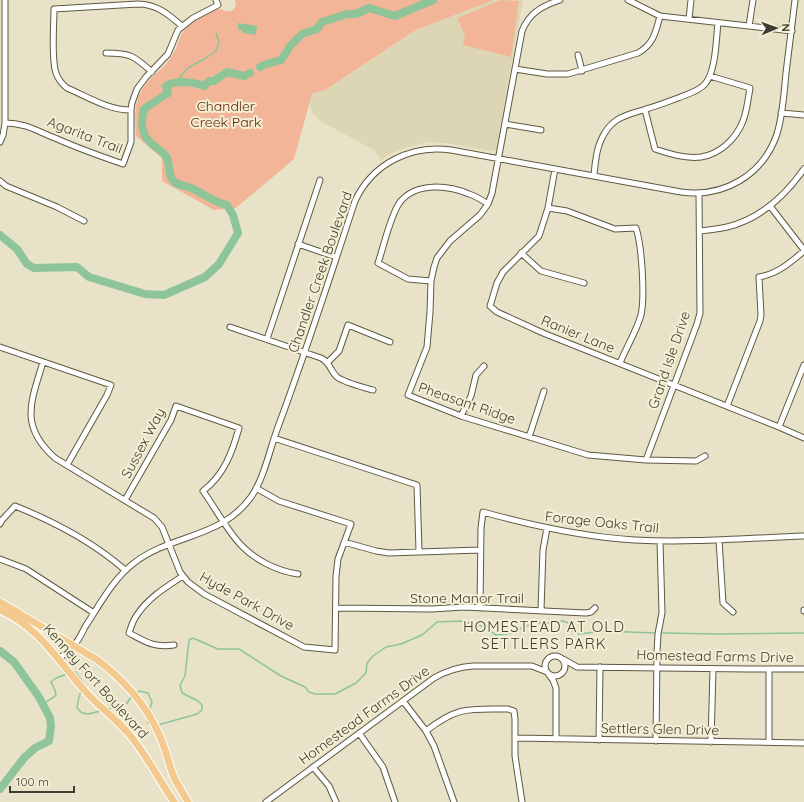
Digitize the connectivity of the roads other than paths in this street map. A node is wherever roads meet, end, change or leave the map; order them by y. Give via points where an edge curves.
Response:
1 (5, 0) edge
2 (216, 0) edge
3 (560, 0) edge
4 (628, 0) edge
5 (691, 0) edge
6 (753, 0) edge
7 (795, 0) edge
8 (660, 16) junction
9 (689, 19) junction
10 (718, 23) junction
11 (182, 26) junction
12 (749, 26) junction
13 (792, 31) junction
14 (106, 53) dead end
15 (578, 55) dead end
16 (515, 69) junction
17 (582, 71) junction
18 (152, 72) junction
19 (710, 76) junction
20 (131, 110) junction
21 (645, 110) junction
22 (782, 113) junction
23 (804, 115) edge
24 (5, 123) junction
25 (505, 124) junction
26 (541, 130) dead end
27 (0, 142) edge
28 (498, 158) junction
29 (555, 169) junction
30 (804, 169) edge
31 (594, 175) junction
32 (320, 180) dead end
33 (0, 181) edge
34 (699, 194) junction
35 (488, 204) junction
36 (770, 206) junction
37 (548, 208) junction
38 (84, 221) dead end
39 (700, 231) junction
40 (298, 244) junction
41 (804, 250) edge
42 (521, 253) junction
43 (336, 257) junction
44 (431, 281) junction
45 (584, 283) dead end
46 (230, 327) dead end
47 (267, 339) junction
48 (390, 342) dead end
49 (0, 346) edge
50 (304, 352) junction
51 (44, 362) junction
52 (328, 362) junction
53 (620, 363) junction
54 (804, 365) edge
55 (484, 366) dead end
56 (802, 373) edge
57 (674, 386) junction
58 (373, 390) dead end
59 (544, 391) dead end
60 (727, 406) junction
61 (461, 416) junction
62 (779, 427) junction
63 (529, 437) junction
64 (274, 438) junction
65 (804, 438) edge
66 (705, 456) dead end
67 (646, 460) junction
68 (67, 464) junction
69 (256, 488) junction
70 (125, 500) junction
71 (224, 522) junction
72 (0, 524) edge
73 (547, 528) junction
74 (804, 536) edge
75 (660, 540) junction
76 (719, 540) junction
77 (344, 542) junction
78 (169, 545) junction
79 (480, 550) junction
80 (419, 552) junction
81 (0, 559) edge
82 (125, 570) junction
83 (298, 574) dead end
84 (183, 576) junction
85 (0, 602) edge
86 (336, 608) junction
87 (480, 608) junction
88 (595, 608) dead end
89 (0, 610) edge
90 (540, 610) junction
91 (733, 612) dead end
92 (94, 614) junction
93 (174, 644) dead end
94 (74, 645) junction
95 (563, 659) junction
96 (547, 660) junction
97 (60, 661) junction
98 (532, 666) junction
99 (577, 667) junction
100 (600, 667) junction
101 (656, 668) junction
102 (713, 669) junction
103 (769, 669) junction
104 (804, 669) edge
105 (548, 673) junction
106 (563, 673) junction
107 (556, 688) junction
108 (403, 701) junction
109 (426, 731) junction
110 (359, 734) junction
111 (515, 738) junction
112 (556, 739) junction
113 (599, 740) junction
114 (656, 741) junction
115 (711, 742) junction
116 (769, 742) junction
117 (804, 743) edge
118 (314, 767) junction
119 (174, 802) edge
120 (188, 802) edge
121 (266, 802) edge
122 (336, 802) edge
123 (395, 802) edge
124 (454, 802) edge
125 (522, 802) edge

1 - 24 street
2 - 11 street, Agarita Trail via 218,5
3 - 16 street, Pheasant Ridge via 543,6 528,19 522,31
4 - 8 street
5 - 9 street
6 - 12 street
7 - 13 street, Chandler Creek Boulevard
8 - 9 street
8 - 17 street via 653,39 644,50
9 - 10 street
10 - 12 street
10 - 19 street
11 - 18 street, Agarita Trail via 168,54
11 - 20 street via 163,10 149,5 54,9 54,68 58,79 67,88 108,107
12 - 13 street
13 - 22 street, Chandler Creek Boulevard
14 - 18 street via 132,56
15 - 17 street
16 - 17 street via 557,75
16 - 25 street, Pheasant Ridge
18 - 20 street, Agarita Trail via 137,89
19 - 21 street via 697,90
19 - 21 street via 750,88 744,120 738,133 730,143 712,153 701,157 686,157 655,149
20 - 24 street, Agarita Trail via 131,142 123,164 27,126
21 - 31 street via 623,116 607,127 600,141
22 - 23 street
22 - 34 street, Chandler Creek Boulevard via 774,141 764,160 756,168 739,182 726,188
24 - 27 street
25 - 26 street
25 - 28 street, Pheasant Ridge
28 - 29 street, Chandler Creek Boulevard
28 - 35 street, Pheasant Ridge
28 - 43 street, Chandler Creek Boulevard via 436,148 413,151 393,159 362,187
29 - 31 street, Chandler Creek Boulevard
29 - 37 street, Ranier Lane
30 - 36 street via 785,193
31 - 34 street, Chandler Creek Boulevard
32 - 40 street
33 - 38 street
34 - 39 street, Grand Isle Drive
35 - 44 street, Pheasant Ridge via 480,215 450,240 437,258
35 - 44 street via 468,194 430,187 421,188 400,202 378,263 408,279
36 - 39 street via 727,227
36 - 41 street
37 - 42 street, Ranier Lane via 538,236
37 - 53 street via 567,211 615,229 636,228 641,258 641,315
39 - 57 street, Grand Isle Drive via 700,313
40 - 43 street
40 - 47 street
41 - 60 street via 771,275 759,277 760,321
42 - 45 street via 541,272
42 - 53 street, Ranier Lane via 503,272 490,306 497,312 543,333
43 - 50 street, Chandler Creek Boulevard
44 - 61 street, Pheasant Ridge via 427,347 408,395
46 - 47 street
47 - 50 street
48 - 52 street via 348,325 339,351
49 - 51 street
50 - 52 street
50 - 64 street, Chandler Creek Boulevard
51 - 68 street, Hyde Park Drive via 32,397 31,419 34,432 45,449
51 - 68 street via 111,385
52 - 58 street via 336,376
53 - 57 street, Ranier Lane
54 - 56 street
55 - 61 street via 476,374 471,396
56 - 62 street
57 - 60 street, Ranier Lane
57 - 67 street, Grand Isle Drive
59 - 63 street
60 - 62 street, Ranier Lane
61 - 63 street, Pheasant Ridge
62 - 65 street, Ranier Lane
63 - 67 street, Pheasant Ridge via 588,455
64 - 69 street, Chandler Creek Boulevard
64 - 80 street via 417,485
66 - 67 street, Pheasant Ridge via 696,461
68 - 70 street, Hyde Park Drive
69 - 71 street, Chandler Creek Boulevard via 244,506
69 - 77 street, Hyde Park Drive via 279,501 351,524
70 - 71 street, Sussex Way via 171,420 176,406 239,428 223,470 204,492
70 - 78 street, Hyde Park Drive via 154,518 162,527
71 - 78 street, Chandler Creek Boulevard
71 - 83 street via 241,545 257,558 283,572
72 - 82 street via 15,506 45,518 74,534 108,555
73 - 75 street, Forage Oaks Trail via 593,536
73 - 79 street, Forage Oaks Trail via 483,512
73 - 90 street via 543,550
74 - 76 street, Forage Oaks Trail
75 - 76 street, Forage Oaks Trail
75 - 101 street via 662,613
76 - 91 street via 723,603
77 - 80 street via 382,552
77 - 86 street, Hyde Park Drive via 338,558
78 - 82 street, Chandler Creek Boulevard via 144,556
78 - 84 street, Hyde Park Drive
79 - 80 street
79 - 87 street, Forage Oaks Trail
81 - 92 street via 26,569
82 - 92 street, Chandler Creek Boulevard via 109,589
84 - 86 street, Hyde Park Drive via 204,594 304,647 335,650
84 - 93 street via 147,602 136,616 129,633 162,647
85 - 94 main road, Kenney Fort Boulevard
86 - 87 street, Stone Manor Trail
87 - 90 street, Stone Manor Trail
88 - 90 street, Stone Manor Trail via 586,613
89 - 97 main road, Kenney Fort Boulevard via 28,626
92 - 94 street, Chandler Creek Boulevard
94 - 97 street, Chandler Creek Boulevard
94 - 120 main road, Kenney Fort Boulevard via 108,667 145,707 161,738 173,774
95 - 96 street, Homestead Farms Drive via 557,656
95 - 99 street, Homestead Farms Drive
95 - 106 street via 566,665
96 - 98 street, Homestead Farms Drive
96 - 105 street via 545,666
97 - 119 main road, Kenney Fort Boulevard via 86,693 118,722 137,744
98 - 105 street, Homestead Farms Drive
98 - 108 street, Homestead Farms Drive via 457,668 434,678
99 - 100 street, Homestead Farms Drive
99 - 106 street, Homestead Farms Drive
100 - 101 street, Homestead Farms Drive
100 - 113 street
101 - 102 street, Homestead Farms Drive
101 - 114 street
102 - 103 street, Homestead Farms Drive
102 - 115 street
103 - 104 street, Homestead Farms Drive
103 - 116 street
105 - 106 street, Homestead Farms Drive via 556,676
105 - 107 street
106 - 107 street
107 - 112 street
108 - 109 street
108 - 110 street, Homestead Farms Drive
109 - 111 street via 444,718 461,711 508,709 515,715
109 - 124 street
110 - 118 street, Homestead Farms Drive
110 - 123 street via 383,767
111 - 112 street, Settlers Glen Drive
111 - 125 street
112 - 113 street, Settlers Glen Drive
113 - 114 street, Settlers Glen Drive
114 - 115 street, Settlers Glen Drive
115 - 116 street, Settlers Glen Drive
116 - 117 street, Settlers Glen Drive
118 - 121 street, Homestead Farms Drive
118 - 122 street via 329,786

